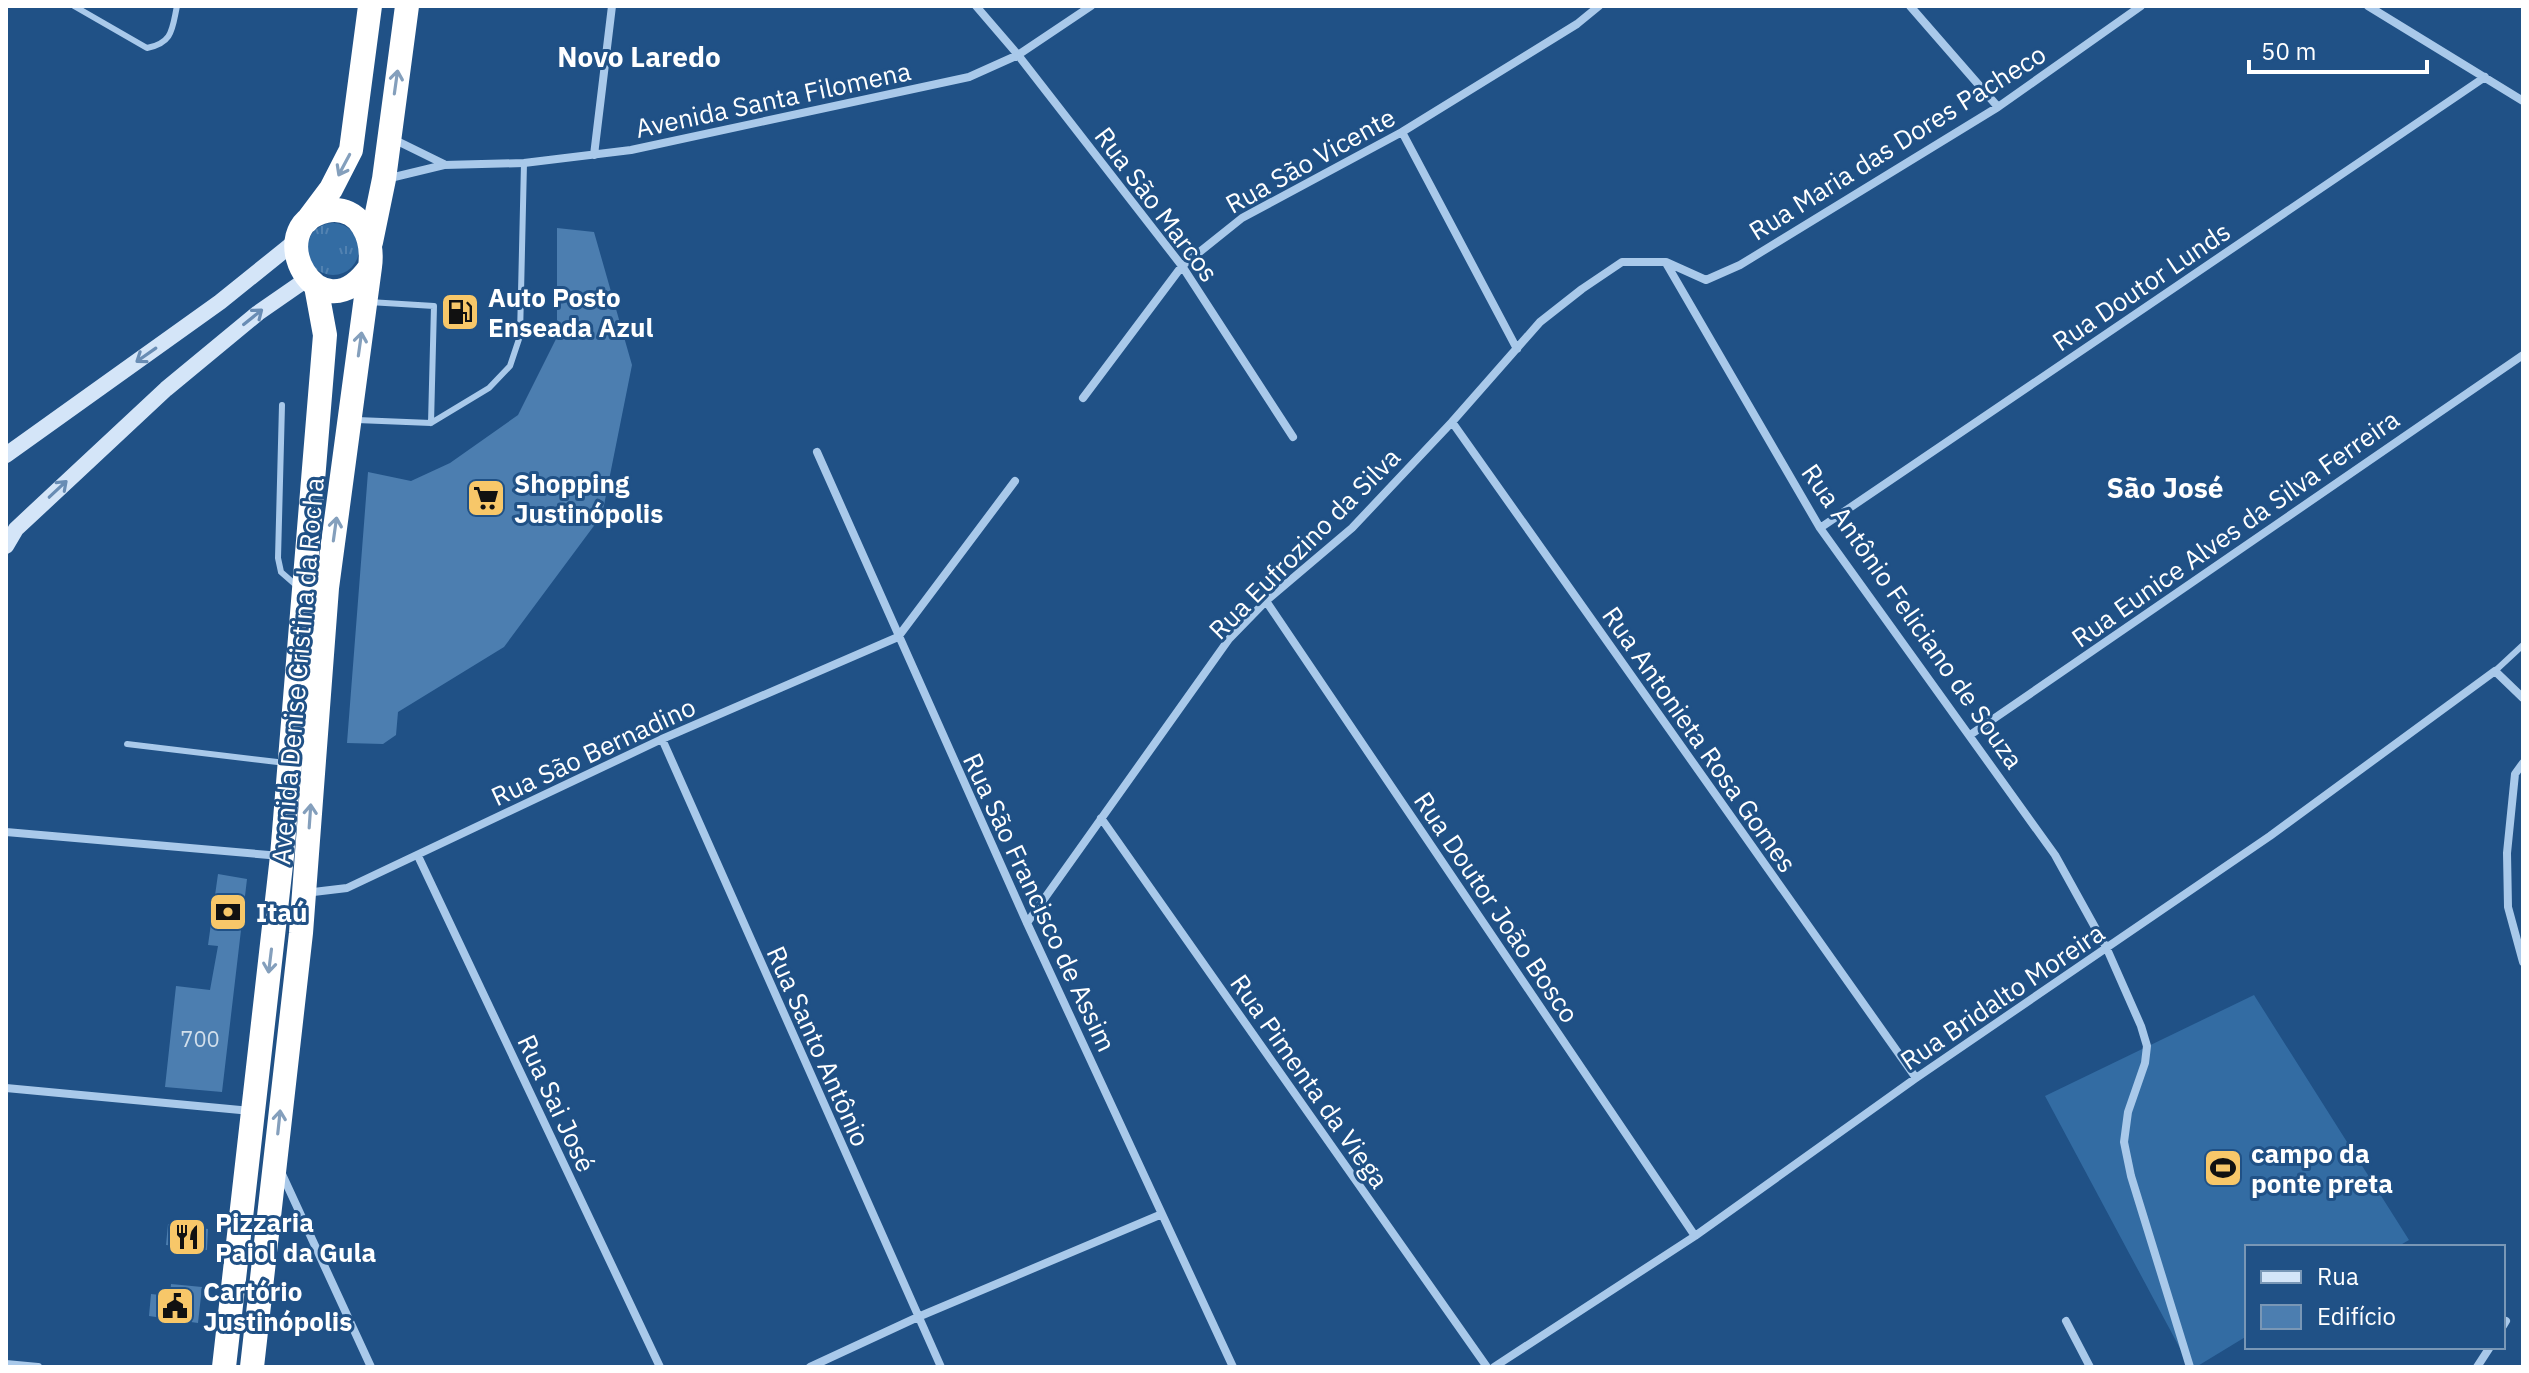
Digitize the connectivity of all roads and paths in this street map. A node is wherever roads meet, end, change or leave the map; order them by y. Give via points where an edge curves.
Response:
1 (74, 6) edge
2 (177, 6) edge
3 (370, 6) edge
4 (407, 6) edge
5 (612, 6) edge
6 (976, 6) edge
7 (1091, 6) edge
8 (1599, 6) edge
9 (1910, 6) edge
10 (2141, 6) edge
11 (2368, 6) edge
12 (1018, 55) junction
13 (2485, 77) junction
14 (2523, 101) edge
15 (1998, 107) junction
16 (1402, 132) junction
17 (388, 137) junction
18 (594, 155) junction
19 (524, 163) junction
20 (444, 165) junction
21 (384, 179) junction
22 (300, 233) junction
23 (371, 242) junction
24 (1666, 262) junction
25 (1182, 266) junction
26 (370, 267) junction
27 (311, 282) junction
28 (366, 302) junction
29 (1517, 349) junction
30 (2523, 355) edge
31 (1083, 398) dead end
32 (282, 405) dead end
33 (334, 417) junction
34 (1452, 422) junction
35 (431, 423) junction
36 (1293, 437) dead end
37 (817, 452) dead end
38 (6, 455) edge
39 (1015, 481) dead end
40 (1820, 528) junction
41 (6, 546) edge
42 (304, 591) junction
43 (1266, 601) junction
44 (898, 637) junction
45 (2523, 645) edge
46 (2495, 671) junction
47 (2523, 698) edge
48 (1970, 735) junction
49 (662, 739) junction
50 (127, 744) dead end
51 (289, 763) junction
52 (2523, 763) edge
53 (1101, 818) junction
54 (6, 832) edge
55 (282, 856) junction
56 (418, 856) junction
57 (304, 893) junction
58 (1027, 923) junction
59 (2107, 949) junction
60 (2523, 962) edge
61 (1916, 1078) junction
62 (6, 1088) edge
63 (252, 1111) junction
64 (275, 1160) junction
65 (1162, 1214) junction
66 (1695, 1236) junction
67 (918, 1317) junction
68 (2066, 1321) dead end
69 (2489, 1349) edge
70 (6, 1364) edge
71 (38, 1367) edge
72 (224, 1367) edge
73 (252, 1367) edge
74 (371, 1367) edge
75 (660, 1367) edge
76 (810, 1367) edge
77 (941, 1367) edge
78 (1233, 1367) edge
79 (1487, 1367) edge
80 (1494, 1367) edge
81 (2090, 1367) edge
82 (2190, 1367) edge
83 (2477, 1367) edge

1 - 2 lane via 147,48 170,35
3 -> 22 highway via 351,150
17 -> 4 highway
5 - 18 street
6 - 12 street, Rua São Marcos
7 - 12 street, Avenida Santa Filomena
8 - 16 street, Rua São Vicente
9 - 15 street
10 - 15 street, Rua Maria das Dores Pacheco
11 - 13 street
12 - 18 street, Avenida Santa Filomena via 969,77
12 - 25 street, Rua São Marcos
13 - 14 street
13 - 40 street, Rua Doutor Lunds
15 - 24 street, Rua Maria das Dores Pacheco via 1740,265 1706,280
16 - 25 street, Rua São Vicente via 1242,218
16 - 29 street
17 - 20 street, Avenida Santa Filomena
17 - 21 highway
18 - 19 street, Avenida Santa Filomena
19 - 20 street, Avenida Santa Filomena
19 - 35 lane via 520,336 510,366 489,388
20 - 21 street, Avenida Santa Filomena
21 - 23 highway
22 - 23 highway via 324,212 349,213 367,230
22 - 27 highway via 299,267
22 -> 38 street via 220,302
23 - 26 highway
24 - 29 street, Rua Eufrozino da Silva via 1622,262 1540,322
24 - 40 street, Rua Antônio Feliciano de Souza
25 - 31 street, Rua São Vicente
25 - 36 street, Rua São Marcos
26 - 27 highway via 353,286 340,290
26 - 28 highway, Avenida Denise Cristina da Rocha
27 - 33 highway, Avenida Denise Cristina da Rocha via 325,335
41 -> 27 street via 16,529 166,389 258,313
33 -> 28 highway, Avenida Denise Cristina da Rocha
28 - 35 lane via 434,306
29 - 34 street, Rua Eufrozino da Silva
30 - 48 street, Rua Eunice Alves da Silva Ferreira
32 - 42 lane via 278,558 281,572
33 - 35 lane
33 - 42 highway, Avenida Denise Cristina da Rocha
57 -> 33 highway, Avenida Denise Cristina da Rocha
34 - 43 street, Rua Eufrozino da Silva via 1352,528
34 - 61 street, Rua Antonieta Rosa Gomes
37 - 44 street, Rua São Francisco de Assim
39 - 44 street
40 - 48 street, Rua Antônio Feliciano de Souza
42 - 51 highway, Avenida Denise Cristina da Rocha
43 - 53 street, Rua Eufrozino da Silva via 1229,639
43 - 66 street, Rua Doutor João Bosco
44 - 49 street, Rua São Bernadino
44 - 58 street, Rua São Francisco de Assim
45 - 46 lane
46 - 47 street
46 - 59 street, Rua Bridalto Moreira
48 - 59 street, Rua Antônio Feliciano de Souza via 2055,855
49 - 56 street, Rua São Bernadino
49 - 67 street, Rua Santo Antônio
50 - 51 lane
51 - 55 highway, Avenida Denise Cristina da Rocha
52 - 60 street via 2515,774 2507,853 2508,907
53 - 58 street, Rua Eufrozino da Silva
53 - 79 street, Rua Pimenta da Viega
54 - 55 street
55 -> 63 highway, Avenida Denise Cristina da Rocha
56 - 57 street, Rua São Bernadino via 347,888
56 - 75 street, Rua Sai José
64 -> 57 highway, Avenida Denise Cristina da Rocha
58 - 65 street, Rua São Francisco de Assim
59 - 61 street, Rua Bridalto Moreira
59 - 82 street, Rua Antônio Feliciano de Souza via 2147,1046 2124,1142
61 - 66 street, Rua Bridalto Moreira
62 - 63 street
63 - 72 highway, Avenida Denise Cristina da Rocha
64 - 73 highway, Avenida Denise Cristina da Rocha
64 - 74 street
65 - 67 street
65 - 78 street, Rua São Francisco de Assim
66 - 80 street, Rua Bridalto Moreira
67 - 76 street
67 - 77 street, Rua Santo Antônio
68 - 81 street
69 - 83 street
70 - 71 street

